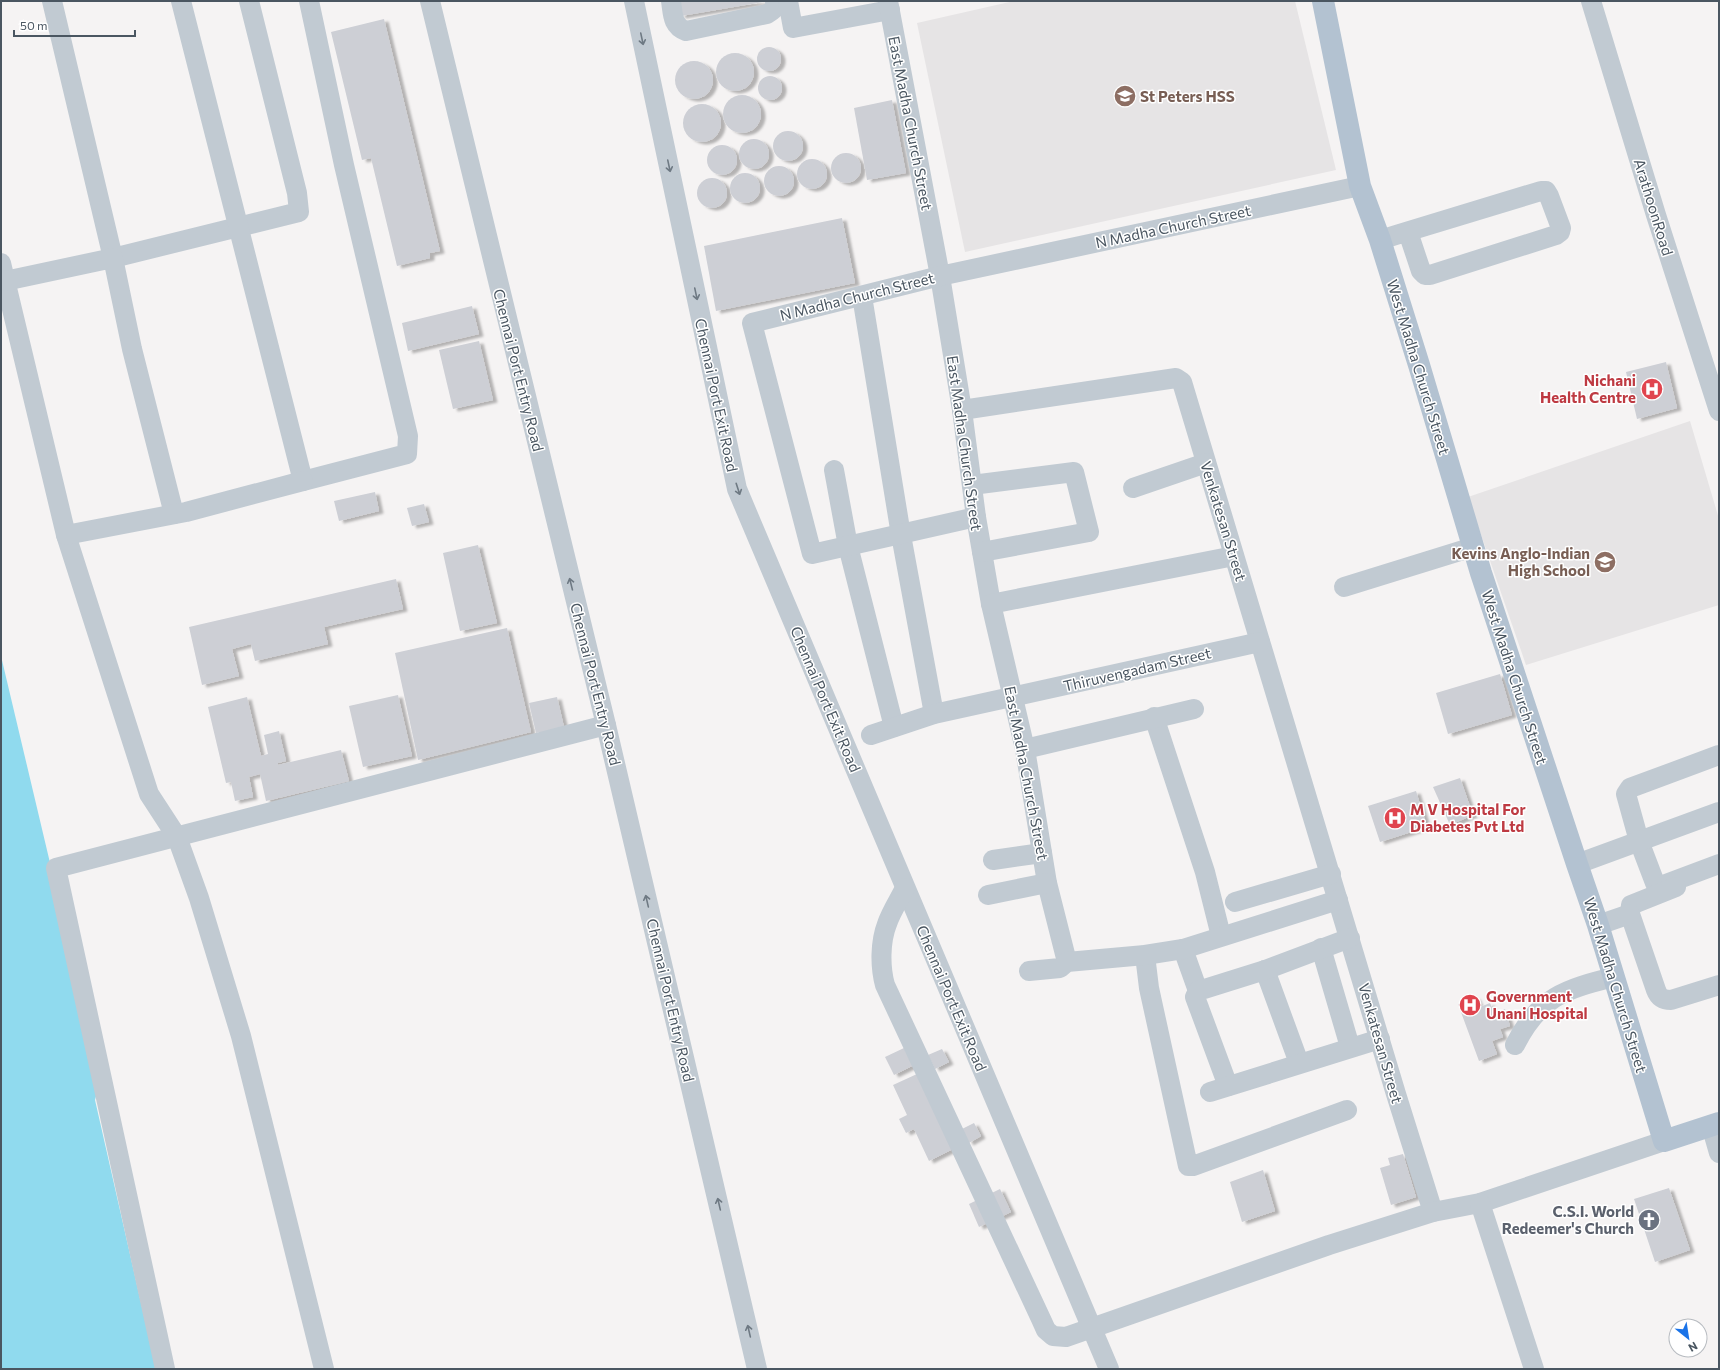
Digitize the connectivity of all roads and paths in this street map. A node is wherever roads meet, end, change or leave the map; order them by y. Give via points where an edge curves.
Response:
1 (52, 1) edge
2 (181, 1) edge
3 (249, 1) edge
4 (309, 1) edge
5 (430, 1) edge
6 (634, 1) edge
7 (671, 1) edge
8 (776, 1) edge
9 (788, 1) edge
10 (1323, 1) edge
11 (1591, 1) edge
12 (889, 6) edge
13 (1360, 186) junction
14 (238, 226) junction
15 (1408, 232) junction
16 (1380, 240) junction
17 (113, 258) junction
18 (3, 272) edge
19 (940, 276) junction
20 (862, 296) junction
21 (1718, 406) edge
22 (962, 410) junction
23 (1206, 463) junction
24 (834, 470) dead end
25 (303, 481) junction
26 (972, 486) junction
27 (1133, 488) dead end
28 (174, 514) junction
29 (976, 517) junction
30 (66, 535) junction
31 (900, 535) junction
32 (848, 546) junction
33 (1473, 548) junction
34 (982, 552) junction
35 (1234, 556) junction
36 (1344, 587) dead end
37 (990, 604) junction
38 (1260, 642) junction
39 (1013, 697) junction
40 (1194, 709) dead end
41 (934, 714) junction
42 (1154, 717) junction
43 (606, 725) junction
44 (894, 727) junction
45 (871, 735) dead end
46 (1025, 749) junction
47 (1719, 755) edge
48 (1719, 812) edge
49 (177, 837) junction
50 (1639, 841) junction
51 (1042, 853) junction
52 (993, 860) dead end
53 (1577, 864) junction
54 (1719, 864) edge
55 (1719, 872) edge
56 (1331, 874) junction
57 (1047, 883) junction
58 (905, 888) junction
59 (988, 895) dead end
60 (1338, 900) junction
61 (1234, 902) dead end
62 (1630, 914) junction
63 (1598, 924) junction
64 (1221, 936) junction
65 (1350, 938) junction
66 (1321, 948) junction
67 (1183, 949) junction
68 (1145, 955) junction
69 (1067, 962) junction
70 (1265, 970) junction
71 (1029, 971) dead end
72 (1614, 977) junction
73 (1719, 984) edge
74 (1198, 991) junction
75 (1380, 1039) junction
76 (1515, 1045) dead end
77 (1350, 1047) junction
78 (1299, 1063) junction
79 (1347, 1110) dead end
80 (1715, 1124) edge
81 (1664, 1141) junction
82 (1719, 1152) edge
83 (1480, 1203) junction
84 (1433, 1212) junction
85 (1091, 1328) junction
86 (165, 1369) edge
87 (324, 1369) edge
88 (757, 1369) edge
89 (1108, 1369) edge
90 (1534, 1369) edge

1 - 17 street
2 - 14 street
3 - 14 street via 297,194 299,212
4 - 25 street via 344,165 408,436 407,454
43 -> 5 street, Chennai Port Entry Road
6 -> 58 street, Chennai Port Exit Road via 737,489
7 - 8 street via 675,24 679,29 686,31 767,14 773,10
9 - 12 street via 793,28
10 - 13 main road, West Madha Church Street
11 - 21 street, ArathoonRoad via 1656,215
12 - 19 street, East Madha Church Street
13 - 16 main road, West Madha Church Street
13 - 19 street, N Madha Church Street
14 - 17 street
14 - 25 street
15 - 15 street via 1421,272 1430,275 1556,235 1561,228 1549,196 1546,191 1541,191
15 - 16 street
16 - 33 main road, West Madha Church Street
17 - 18 street
17 - 28 street via 132,349
18 - 30 street
19 - 20 street, N Madha Church Street
19 - 22 street, East Madha Church Street
20 - 31 street
20 - 32 street, N Madha Church Street via 752,323 812,554
22 - 23 street, Venkatesan Street via 1176,378 1182,382
22 - 26 street, East Madha Church Street
23 - 27 street
23 - 35 street, Venkatesan Street
24 - 32 street
25 - 28 street
26 - 29 street, East Madha Church Street
26 - 34 street via 1074,472 1089,532
28 - 30 street
29 - 31 street, N Madha Church Street
29 - 34 street, East Madha Church Street
30 - 49 street via 149,794
31 - 32 street, N Madha Church Street
31 - 41 street
32 - 44 street
33 - 36 street
33 - 53 main road, West Madha Church Street
34 - 37 street, East Madha Church Street
35 - 37 street
35 - 38 street, Venkatesan Street
37 - 39 street, East Madha Church Street
38 - 39 street, Thiruvengadam Street
38 - 56 street, Venkatesan Street
39 - 41 street, Thiruvengadam Street
39 - 46 street, East Madha Church Street
40 - 42 street
41 - 44 street, Thiruvengadam Street
42 - 46 street
42 - 64 street via 1205,872
43 - 49 street
88 -> 43 street, Chennai Port Entry Road
44 - 45 street, Thiruvengadam Street
46 - 51 street, East Madha Church Street
47 - 50 street via 1628,790 1627,800
48 - 50 street
49 - 86 street via 56,868
49 - 87 street via 199,898 241,1036
50 - 53 street
50 - 54 street via 1653,880 1659,885
51 - 52 street
51 - 57 street, East Madha Church Street
53 - 63 main road, West Madha Church Street
55 - 62 street via 1637,902 1631,905
56 - 60 street, Venkatesan Street
56 - 61 street
57 - 59 street
57 - 69 street, East Madha Church Street
58 - 85 street, Chennai Port Exit Road
58 - 85 street via 884,935 882,968 885,985 1046,1330 1052,1336 1060,1337
60 - 64 street
60 - 65 street, Venkatesan Street
62 - 63 street
62 - 73 street via 1659,997 1671,1000
63 - 72 main road, West Madha Church Street
64 - 67 street
65 - 66 street
65 - 75 street, Venkatesan Street
66 - 70 street
66 - 77 street
67 - 68 street
67 - 74 street
68 - 69 street
68 - 79 street via 1149,988 1188,1166
69 - 71 street via 1060,968
70 - 74 street
70 - 78 street
72 - 76 street via 1580,985 1549,1000 1535,1013
72 - 81 main road, West Madha Church Street
74 - 78 street via 1195,997 1219,1089
75 - 77 street
75 - 84 street, Venkatesan Street
77 - 78 street
80 - 81 main road
80 - 82 street
81 - 83 street
83 - 84 street
83 - 90 street
84 - 85 street via 1329,1245
85 - 89 street, Chennai Port Exit Road

